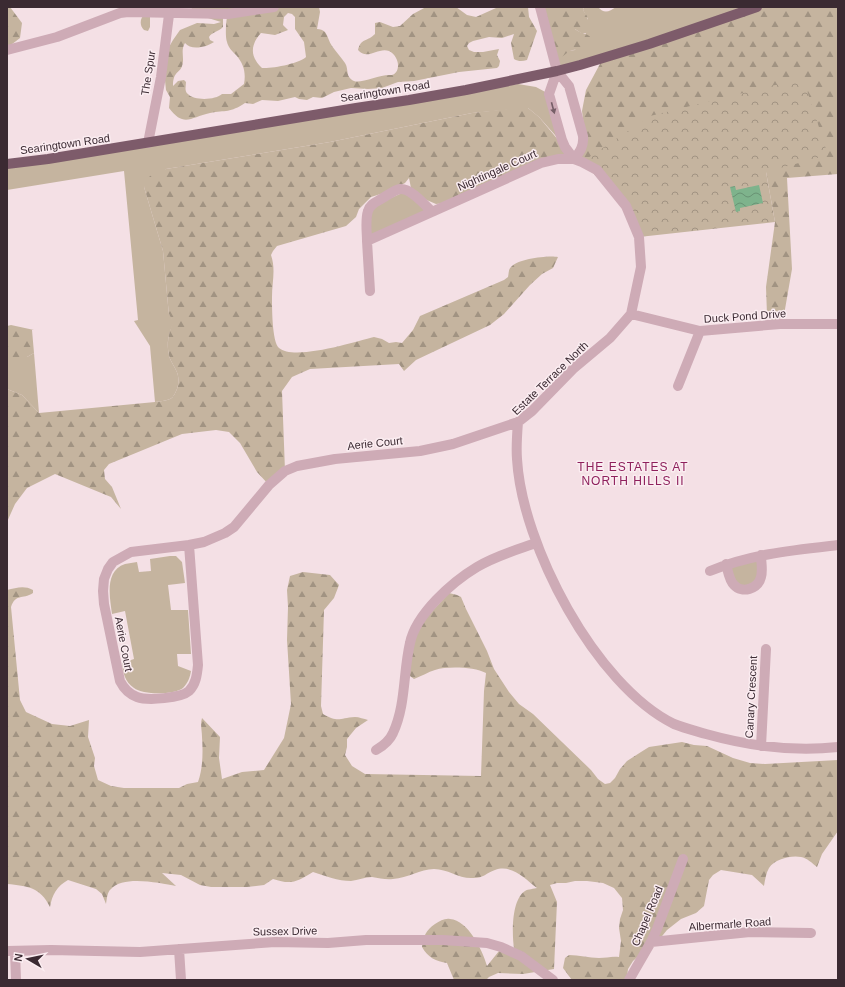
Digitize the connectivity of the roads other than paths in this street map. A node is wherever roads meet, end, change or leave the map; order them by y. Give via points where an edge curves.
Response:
1 (274, 7) edge
2 (540, 7) edge
3 (757, 7) edge
4 (169, 10) edge
5 (7, 50) edge
6 (557, 71) junction
7 (148, 143) junction
8 (574, 159) junction
9 (7, 164) edge
10 (432, 212) junction
11 (367, 242) junction
12 (370, 291) dead end
13 (631, 314) junction
14 (838, 324) edge
15 (700, 331) junction
16 (678, 386) dead end
17 (518, 422) junction
18 (536, 542) junction
19 (189, 545) junction
20 (838, 545) edge
21 (761, 555) junction
22 (726, 564) junction
23 (710, 571) dead end
24 (766, 649) dead end
25 (761, 746) junction
26 (838, 747) edge
27 (376, 750) dead end
28 (683, 859) dead end
29 (811, 933) dead end
30 (651, 942) junction
31 (179, 949) junction
32 (11, 951) edge
33 (16, 980) edge
34 (181, 980) edge
35 (553, 980) edge
36 (629, 980) edge

1 - 4 street via 228,14
2 - 6 street
3 - 6 main road, Searingtown Road via 649,44
4 - 5 street via 120,14 56,37
4 - 7 street, The Spur via 161,77
6 - 7 main road, Searingtown Road via 466,90
6 -> 8 street via 549,94 562,140
6 - 8 street via 569,86 583,136 584,142
7 - 9 main road, Searingtown Road
8 - 10 street, Nightingale Court via 542,163
8 - 13 street via 597,170 626,206 639,237 640,267
10 - 11 street, Nightingale Court
10 - 11 street via 406,190 392,192 369,208
11 - 12 street
13 - 15 street, Duck Pond Drive
13 - 17 street, Estate Terrace North via 610,338 573,369
14 - 15 street, Duck Pond Drive via 780,324
15 - 16 street
17 - 18 street, Estate Terrace North via 519,478
17 - 19 street, Aerie Court via 453,444 297,466 269,484 234,527 226,533
18 - 25 street, Estate Terrace North via 575,621 606,665 633,694 676,724 731,741
18 - 27 street via 477,567 449,587 427,611 410,642 400,712 393,734
19 - 19 street, Aerie Court via 197,678 184,695 138,697 124,690 120,681 102,592 104,579 114,562 130,552
20 - 21 street
21 - 22 street
21 - 22 street via 762,576 753,588 748,590 737,588 733,584
22 - 23 street
24 - 25 street, Canary Crescent
25 - 26 street, Estate Terrace North
28 - 30 street, Chapel Road
29 - 30 street, Albermarle Road via 750,932
30 - 36 street, Chapel Road
31 - 32 street, Sussex Drive via 140,952
31 - 34 street
31 - 35 street, Sussex Drive via 275,942 328,943 366,940 486,943 521,956
32 - 33 street

